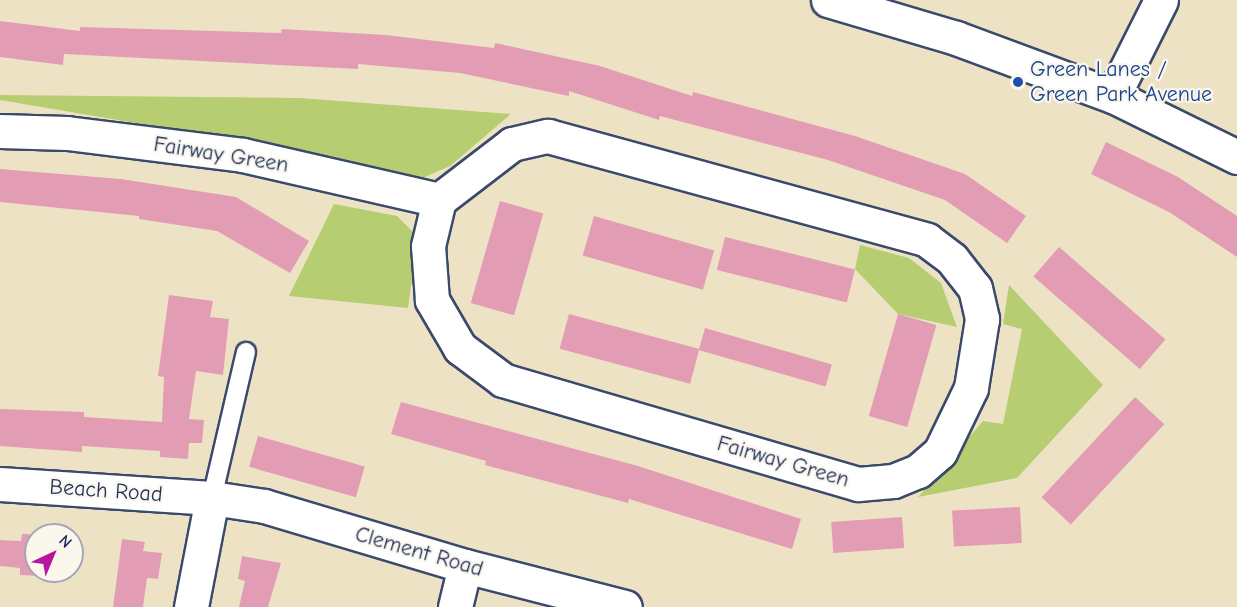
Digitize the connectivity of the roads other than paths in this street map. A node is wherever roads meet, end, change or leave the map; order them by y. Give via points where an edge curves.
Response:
1 (828, 0) edge
2 (1161, 0) edge
3 (1113, 96) junction
4 (0, 131) edge
5 (1237, 157) edge
6 (439, 201) junction
7 (246, 352) dead end
8 (0, 484) edge
9 (212, 498) junction
10 (465, 566) junction
11 (191, 607) edge
12 (455, 607) edge
13 (625, 607) edge

1 - 3 street via 956,39
2 - 3 street
3 - 5 street
4 - 6 street, Fairway Green via 68,133 243,155
6 - 6 street, Fairway Green via 512,144 548,136 927,240 952,259 975,288 982,319 971,388 940,452 918,471 893,481 858,484 503,380 460,348 432,300 428,246
7 - 9 lane
8 - 9 street, Beach Road
9 - 10 street, Clement Road via 264,506
9 - 11 street
10 - 12 street
10 - 13 street, Clement Road

